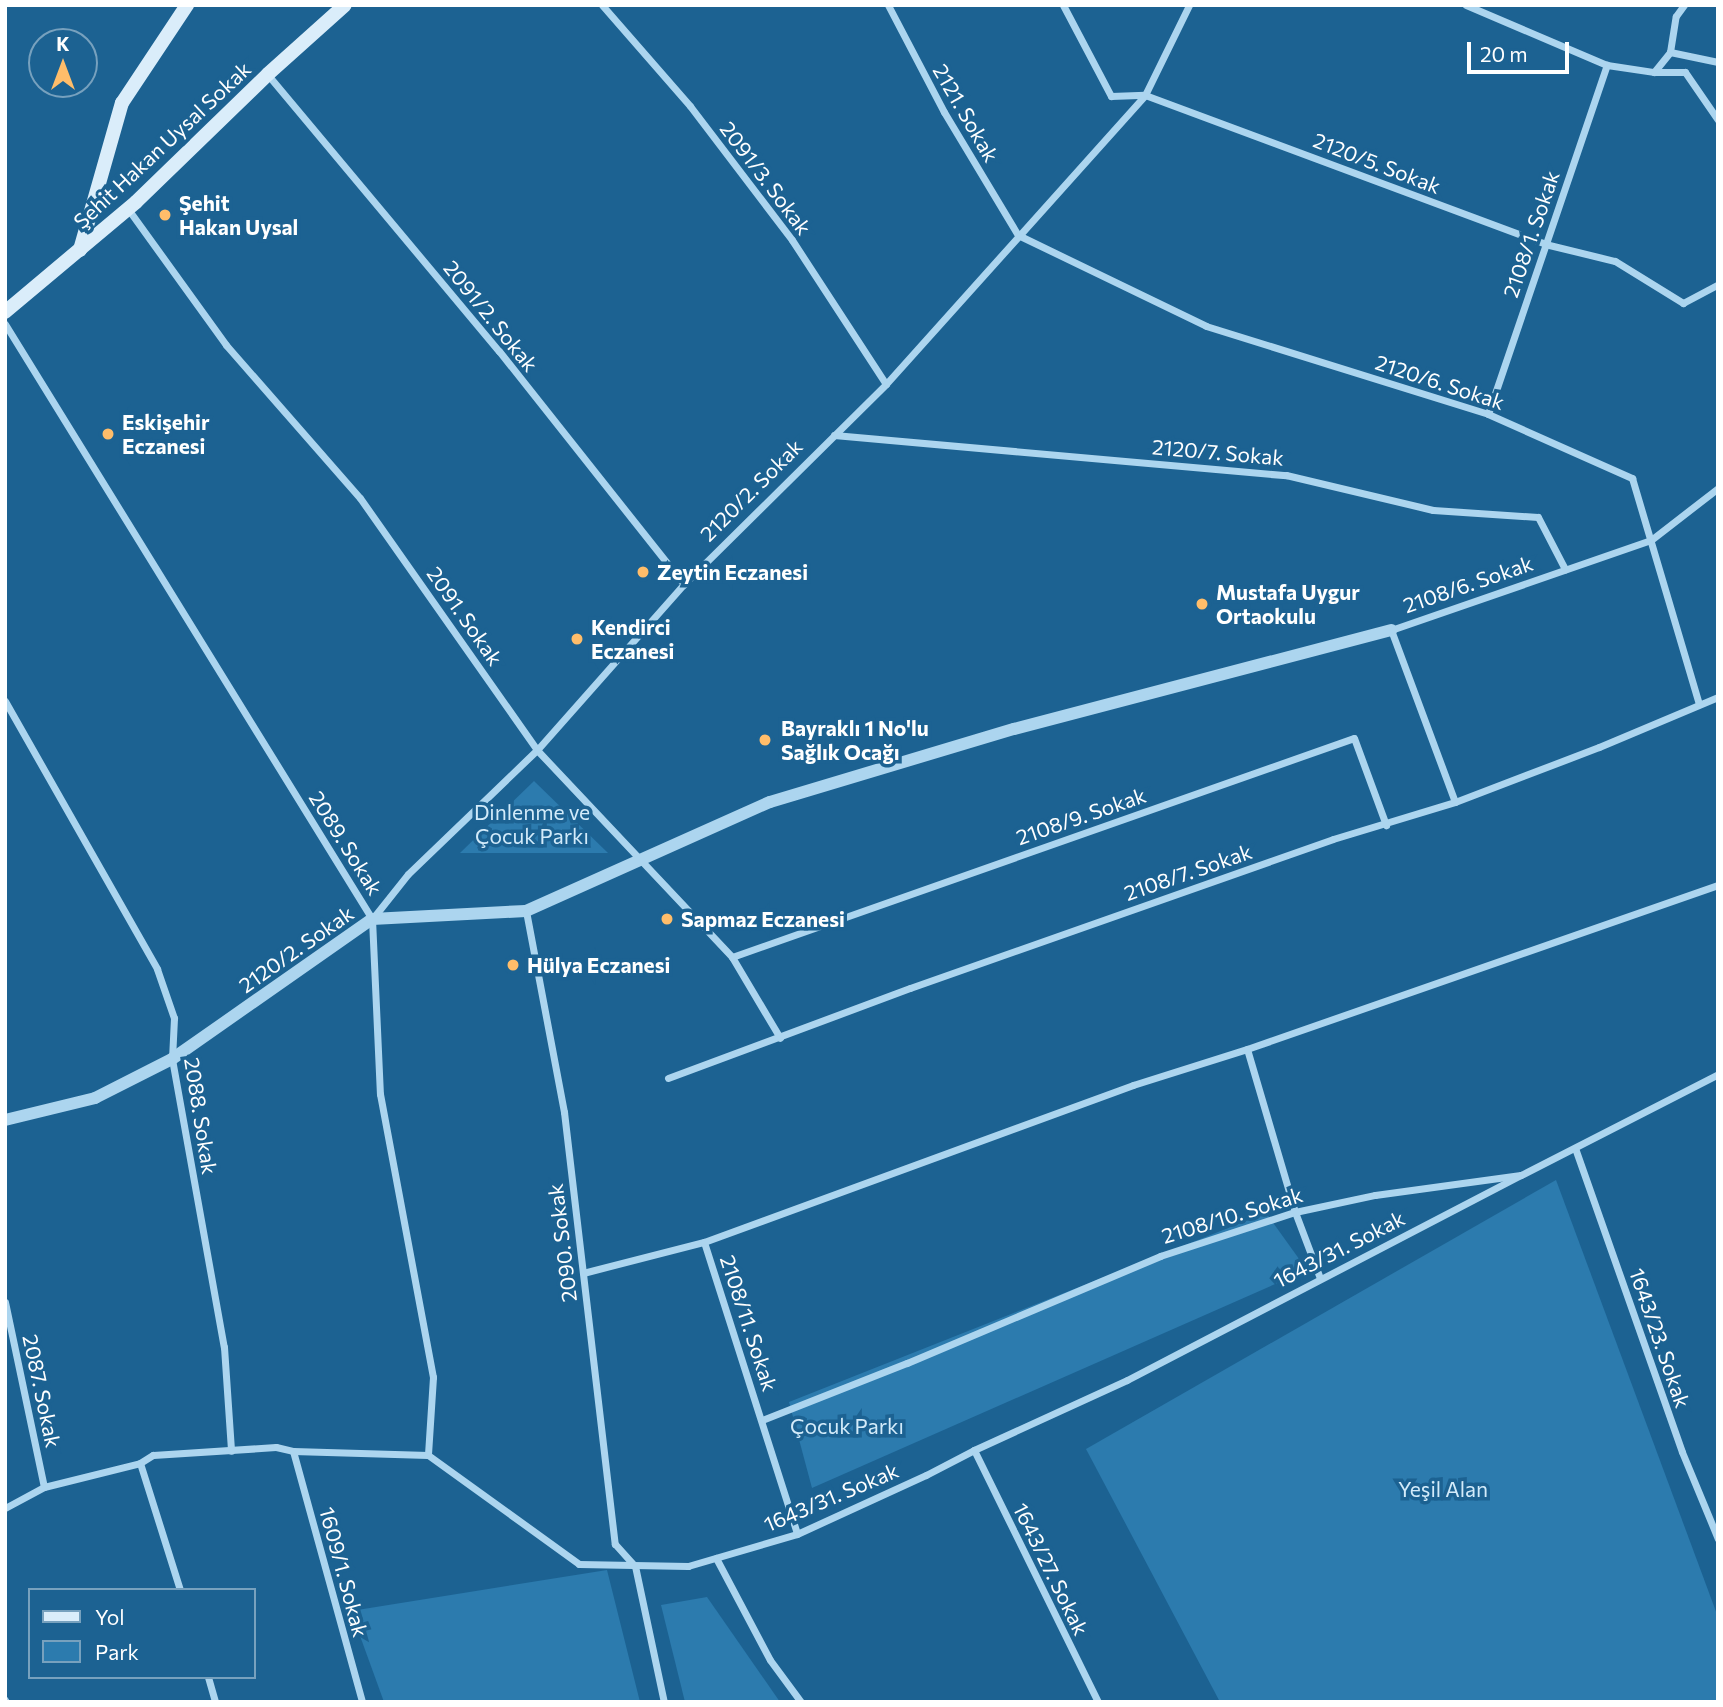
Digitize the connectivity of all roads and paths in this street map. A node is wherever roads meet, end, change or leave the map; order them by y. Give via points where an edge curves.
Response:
1 (187, 5) edge
2 (345, 5) edge
3 (602, 5) edge
4 (887, 5) edge
5 (1063, 5) edge
6 (1189, 5) edge
7 (1466, 5) edge
8 (1684, 5) edge
9 (1670, 52) junction
10 (1718, 62) edge
11 (1607, 65) junction
12 (1654, 72) junction
13 (268, 74) junction
14 (1145, 94) junction
15 (1718, 120) edge
16 (127, 208) junction
17 (1018, 236) junction
18 (1545, 244) junction
19 (79, 251) junction
20 (1718, 284) edge
21 (5, 312) edge
22 (5, 324) edge
23 (886, 384) junction
24 (1488, 414) junction
25 (834, 435) junction
26 (1718, 488) edge
27 (1650, 540) junction
28 (1565, 569) junction
29 (684, 584) junction
30 (1391, 630) junction
31 (1718, 697) edge
32 (5, 701) edge
33 (1699, 704) junction
34 (537, 750) junction
35 (1455, 802) junction
36 (1386, 825) junction
37 (641, 862) junction
38 (1718, 885) edge
39 (526, 911) junction
40 (372, 919) junction
41 (732, 957) junction
42 (780, 1038) junction
43 (1247, 1049) junction
44 (172, 1059) junction
45 (1718, 1074) edge
46 (668, 1078) dead end
47 (5, 1120) edge
48 (1575, 1147) junction
49 (1521, 1175) junction
50 (1295, 1212) junction
51 (704, 1242) junction
52 (583, 1273) junction
53 (1320, 1278) junction
54 (5, 1302) edge
55 (762, 1420) junction
56 (974, 1450) junction
57 (231, 1451) junction
58 (293, 1451) junction
59 (428, 1455) junction
60 (140, 1463) junction
61 (44, 1487) junction
62 (5, 1508) edge
63 (797, 1534) junction
64 (1718, 1539) edge
65 (716, 1558) junction
66 (635, 1566) junction
67 (179, 1588) edge
68 (209, 1679) edge
69 (215, 1702) edge
70 (362, 1702) edge
71 (664, 1702) edge
72 (801, 1702) edge
73 (1098, 1702) edge

1 - 19 main road via 122,103
2 - 13 main road, Şehit Hakan Uysal Sokak
3 - 23 street, 2091/3. Sokak via 690,106 792,240
4 - 17 street, 2121. Sokak via 944,113
5 - 14 street, 2120/5. Sokak via 1111,96
6 - 14 street, 2120/2. Sokak
7 - 11 street
8 - 9 street via 1676,16
9 - 10 street
9 - 12 street
11 - 12 street
11 - 18 street, 2108/1. Sokak
12 - 15 street via 1685,72
13 - 16 main road, Şehit Hakan Uysal Sokak
13 - 29 street, 2091/2. Sokak via 499,351
14 - 17 street, 2120/2. Sokak
14 - 18 street, 2120/5. Sokak
16 - 19 main road, Şehit Hakan Uysal Sokak
16 - 34 street, 2091. Sokak via 226,345 360,498
17 - 23 street, 2120/2. Sokak
17 - 24 street, 2120/6. Sokak via 1206,326
18 - 20 street, 2120/5. Sokak via 1615,261 1683,303
18 - 24 street, 2108/1. Sokak
19 - 21 main road, Şehit Hakan Uysal Sokak
22 - 40 street, 2089. Sokak
23 - 25 street, 2120/2. Sokak
24 - 27 street, 2120/6. Sokak via 1632,478
25 - 28 street, 2120/7. Sokak via 1286,475 1433,510 1538,517
25 - 29 street, 2120/2. Sokak
26 - 27 street, 2108/6. Sokak
27 - 28 street, 2108/6. Sokak
27 - 33 street, 2120/6. Sokak
28 - 30 street, 2108/6. Sokak
29 - 34 street, 2120/2. Sokak
30 - 35 street, 2108/6. Sokak
30 - 37 street via 1014,729 770,802
31 - 33 street, 2108/7. Sokak
32 - 44 street, 2088. Sokak via 157,970 174,1018
33 - 35 street, 2108/7. Sokak
34 - 37 street, 2091. Sokak
34 - 40 street, 2120/2. Sokak via 408,874
35 - 36 street, 2108/7. Sokak
36 - 41 street, 2108/9. Sokak via 1354,738
36 - 42 street, 2108/7. Sokak via 1334,839
37 - 39 street
37 - 41 street, 2091. Sokak
38 - 43 street
39 - 40 street
39 - 52 street, 2090. Sokak via 564,1112
40 - 44 street, 2120/2. Sokak
40 - 59 street, 2089. Sokak via 380,1094 433,1377
41 - 42 street, 2091. Sokak
42 - 46 street, 2108/7. Sokak
43 - 50 street
43 - 51 street via 935,1155
44 - 47 street, 2120/2. Sokak via 95,1098
44 - 57 street, 2088. Sokak via 224,1347
45 - 48 street, 2108/10. Sokak
48 - 49 street, 2108/10. Sokak
48 - 64 street, 1643/23. Sokak via 1682,1452
49 - 50 street, 2108/10. Sokak via 1376,1195
49 - 53 street, 1643/31. Sokak
50 - 53 street
50 - 55 street, 2108/10. Sokak via 1160,1256
51 - 52 street
51 - 55 street, 2108/11. Sokak
52 - 66 street, 2090. Sokak via 615,1544
53 - 56 street, 1643/31. Sokak via 1127,1380
54 - 61 street, 2087. Sokak
55 - 63 street, 2108/11. Sokak
56 - 63 street, 1643/31. Sokak
56 - 73 street, 1643/27. Sokak
57 - 58 street via 276,1447
57 - 60 street via 153,1455
58 - 59 street
58 - 70 street, 1609/1. Sokak
59 - 66 street, 1643/31. Sokak via 579,1564
60 - 61 street
60 - 67 street
61 - 62 street
63 - 65 street, 1643/31. Sokak
65 - 66 street, 1643/31. Sokak via 688,1566
65 - 72 street via 770,1660
66 - 71 street
68 - 69 street

